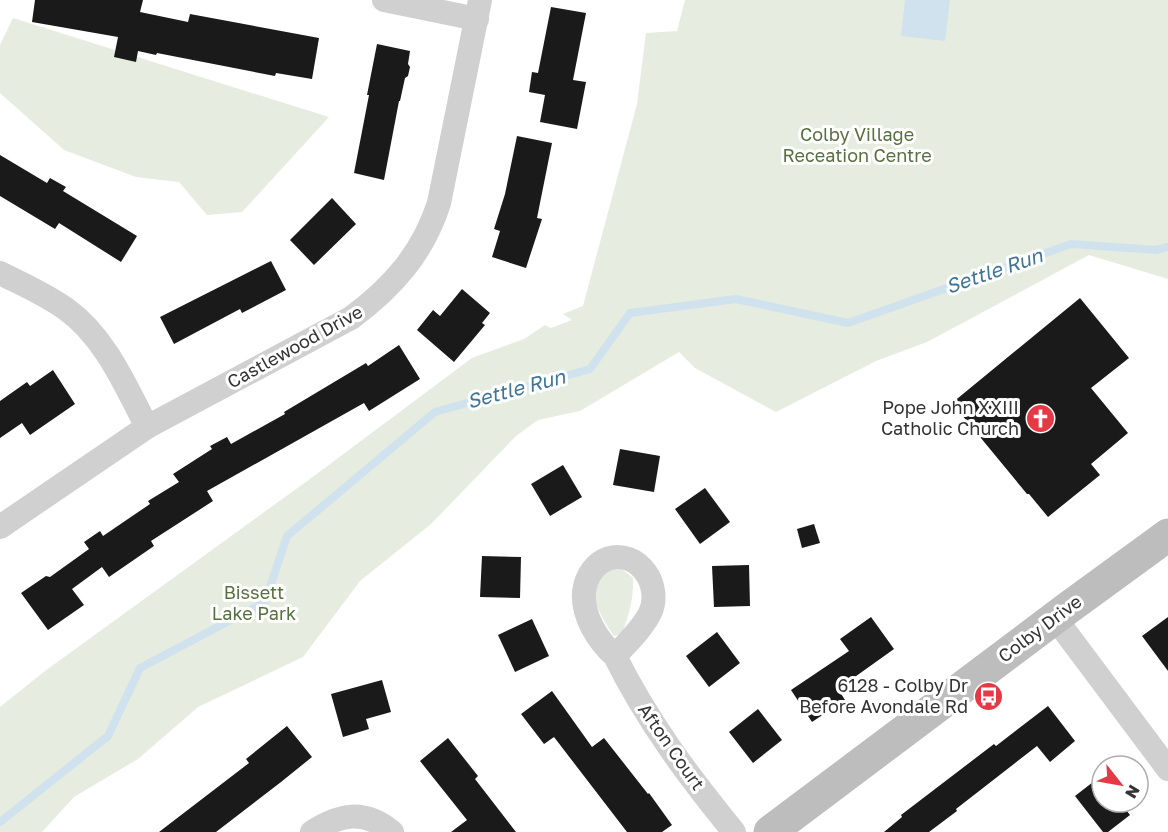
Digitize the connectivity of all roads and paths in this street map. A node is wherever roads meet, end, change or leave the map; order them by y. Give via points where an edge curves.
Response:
1 (384, 0) edge
2 (478, 9) edge
3 (0, 273) edge
4 (147, 427) junction
5 (0, 527) edge
6 (1168, 536) edge
7 (1055, 618) junction
8 (615, 656) dead end
9 (1168, 769) edge
10 (312, 832) edge
11 (392, 832) edge
12 (734, 832) edge
13 (770, 832) edge

1 - 2 street
2 - 4 street, Castlewood Drive via 439,203 425,237 406,266 385,291 351,318
3 - 4 street via 53,300 87,328 123,380
4 - 5 street, Castlewood Drive
6 - 7 street, Colby Drive
7 - 9 street
7 - 13 street, Colby Drive
8 - 12 street, Afton Court via 666,743
10 - 11 street via 332,820 350,817 374,821

